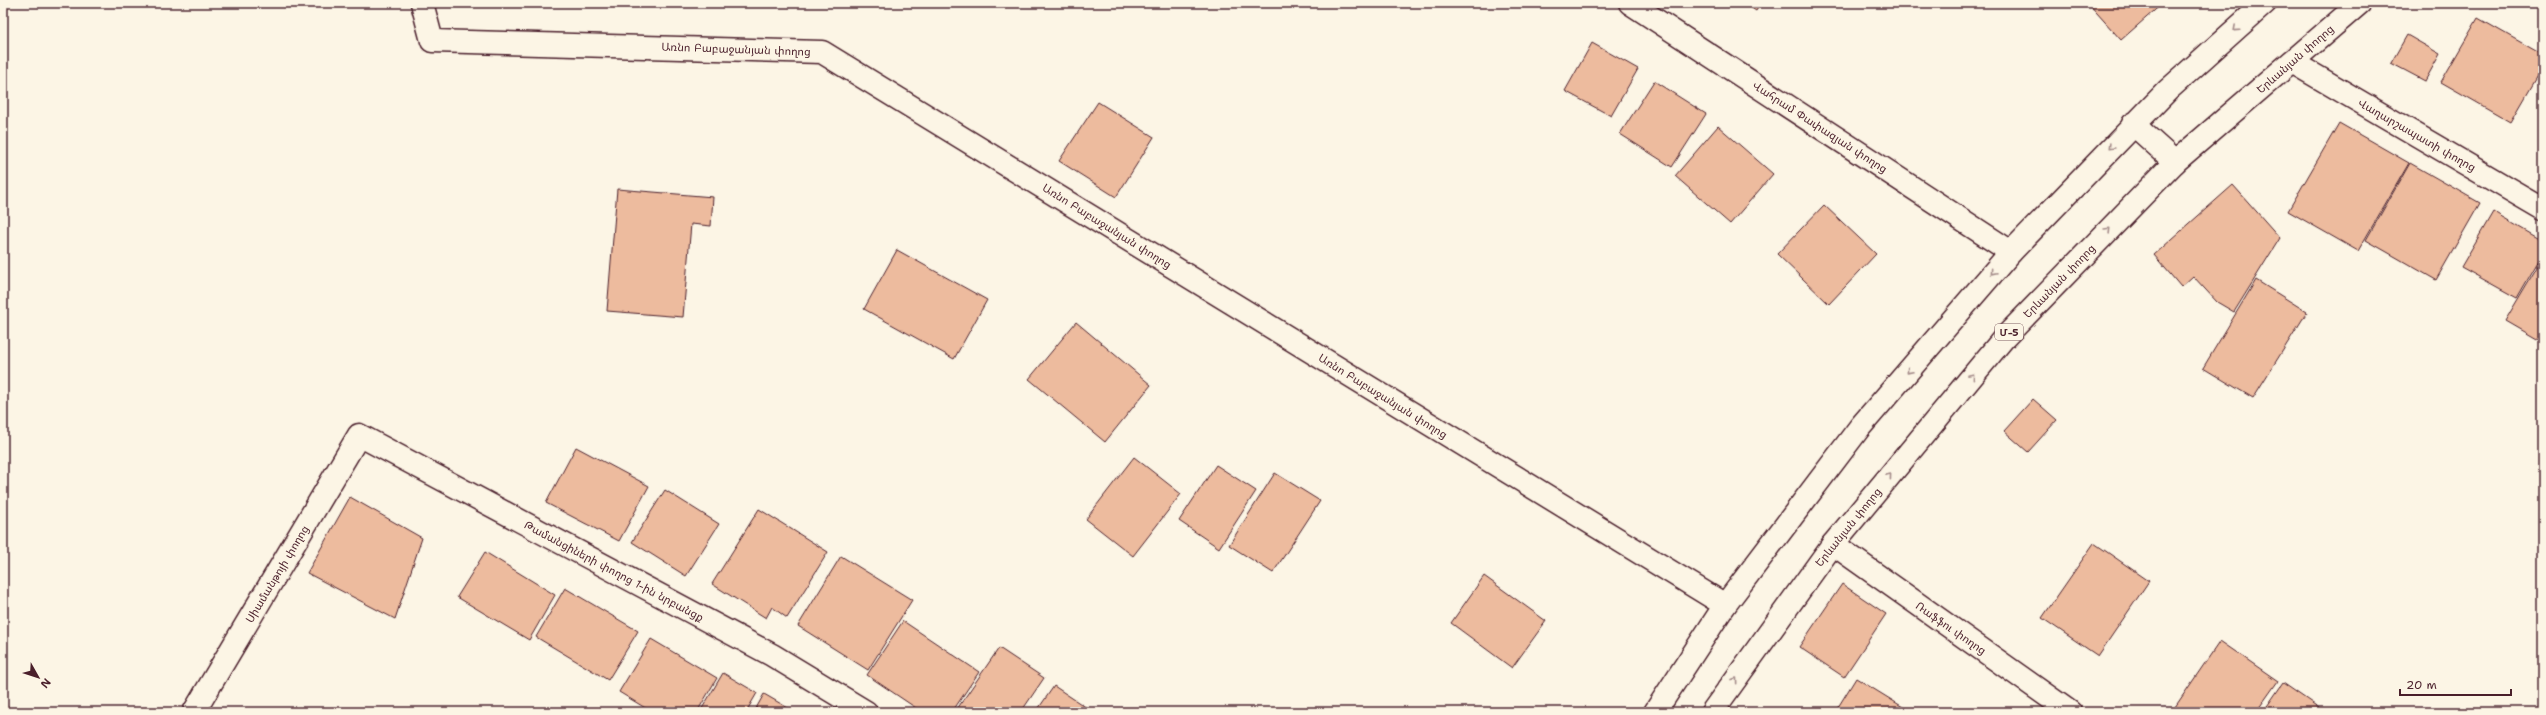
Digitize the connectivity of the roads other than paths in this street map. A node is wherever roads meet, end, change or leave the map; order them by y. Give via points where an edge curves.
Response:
1 (422, 3) edge
2 (1630, 3) edge
3 (2265, 3) edge
4 (2360, 3) edge
5 (2292, 62) junction
6 (2133, 124) junction
7 (2175, 162) junction
8 (2543, 209) edge
9 (2011, 252) junction
10 (359, 435) joint
11 (1833, 544) junction
12 (1725, 606) junction
13 (194, 712) edge
14 (866, 712) edge
15 (1655, 712) edge
16 (1712, 712) edge
17 (2070, 712) edge

1 - 12 main road, Առնո Բաբաջանյան փողոց via 432,41 822,52
2 - 9 main road, Վահրամ Փափազյան փողոց
3 -> 6 main road
4 - 5 main road, Երևանյան փողոց / Մ-5
5 - 7 main road, Երևանյան փողոց / Մ-5
5 - 8 main road, Վաղարշապատի փողոց
6 - 7 main road
6 -> 9 main road
11 -> 7 main road, Երևանյան փողոց / Մ-5 via 2004,338
9 -> 12 main road via 1860,427
10 - 13 main road, Սիամանթոյի փողոց
10 - 14 main road, Թամանցիների փողոց 1-ին նրբանցք via 772,655
16 -> 11 main road, Երևանյան փողոց / Մ-5
11 - 17 main road, Ռաֆֆու փողոց
12 - 15 main road

